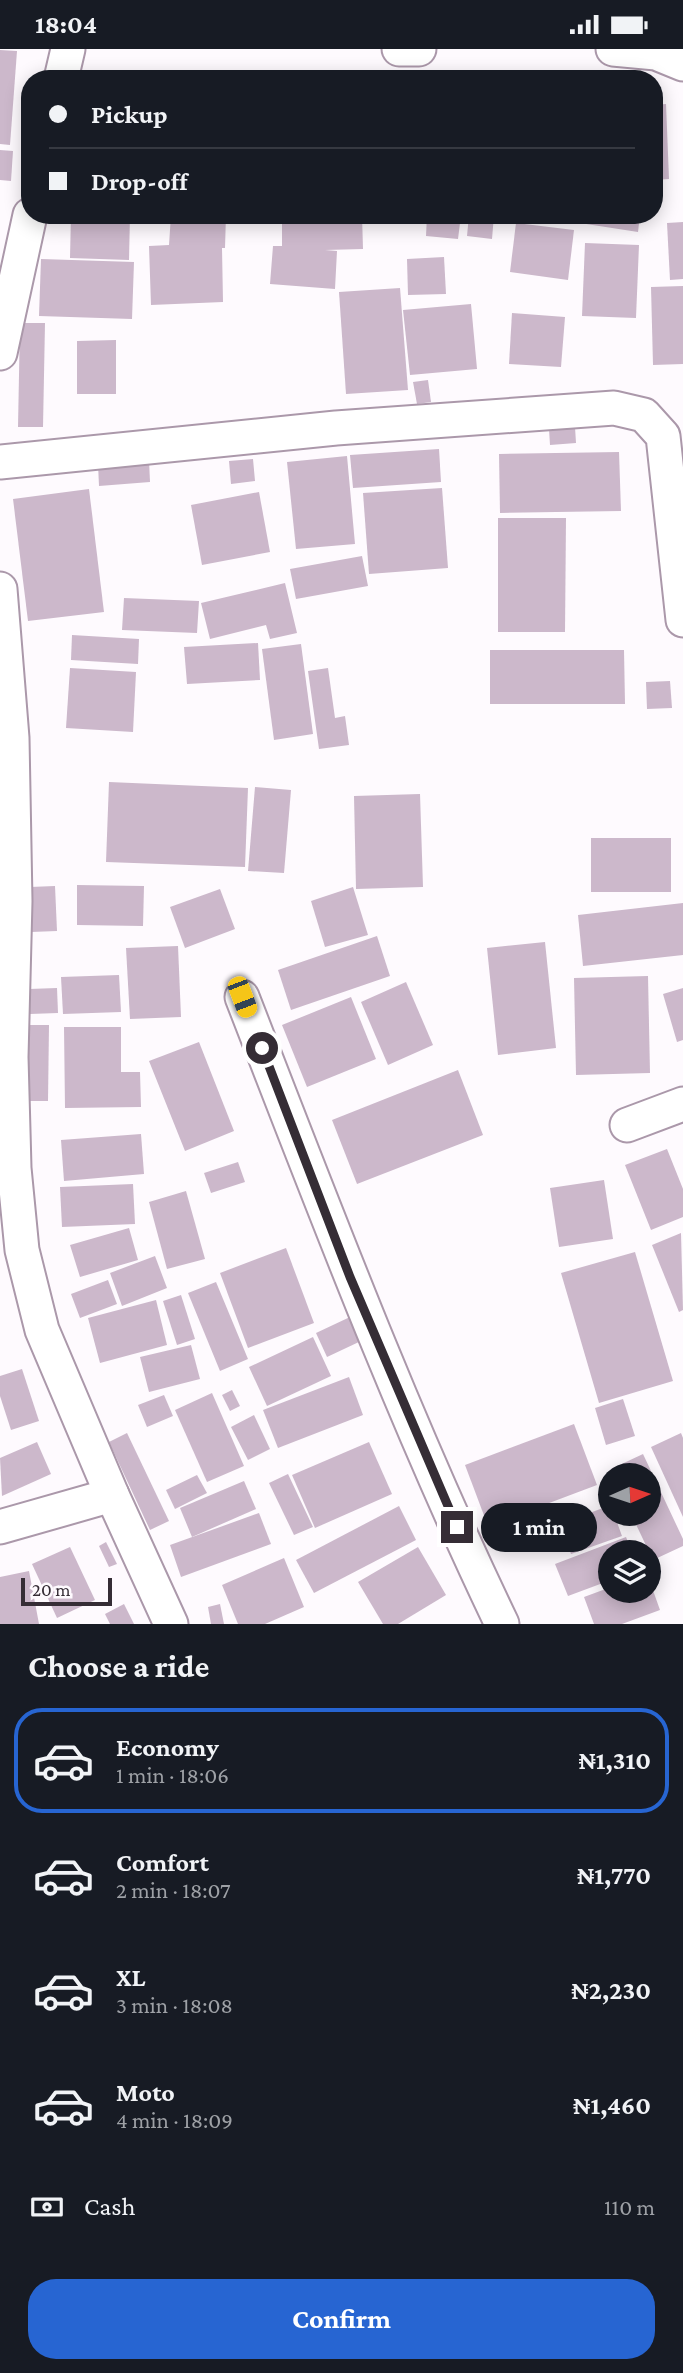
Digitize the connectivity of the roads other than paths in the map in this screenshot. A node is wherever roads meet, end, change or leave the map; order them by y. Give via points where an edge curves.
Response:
1 (68, 49) edge
2 (400, 49) edge
3 (419, 49) edge
4 (613, 49) edge
5 (683, 64) edge
6 (63, 70) edge
7 (28, 224) edge
8 (1, 337) edge
9 (0, 462) edge
10 (0, 589) edge
11 (683, 620) edge
12 (242, 997) dead end
13 (6, 1057) edge
14 (683, 1104) edge
15 (627, 1125) dead end
16 (113, 1495) junction
17 (0, 1527) edge
18 (171, 1624) edge
19 (502, 1624) edge

1 - 6 street
2 - 3 street
4 - 5 street via 656,53
7 - 8 street
9 - 11 street via 336,428 614,408 644,415 663,436
10 - 13 street via 12,765 15,901
12 - 19 street via 350,1277
13 - 16 street via 22,1250 42,1330
14 - 15 street
16 - 17 street
16 - 18 street

